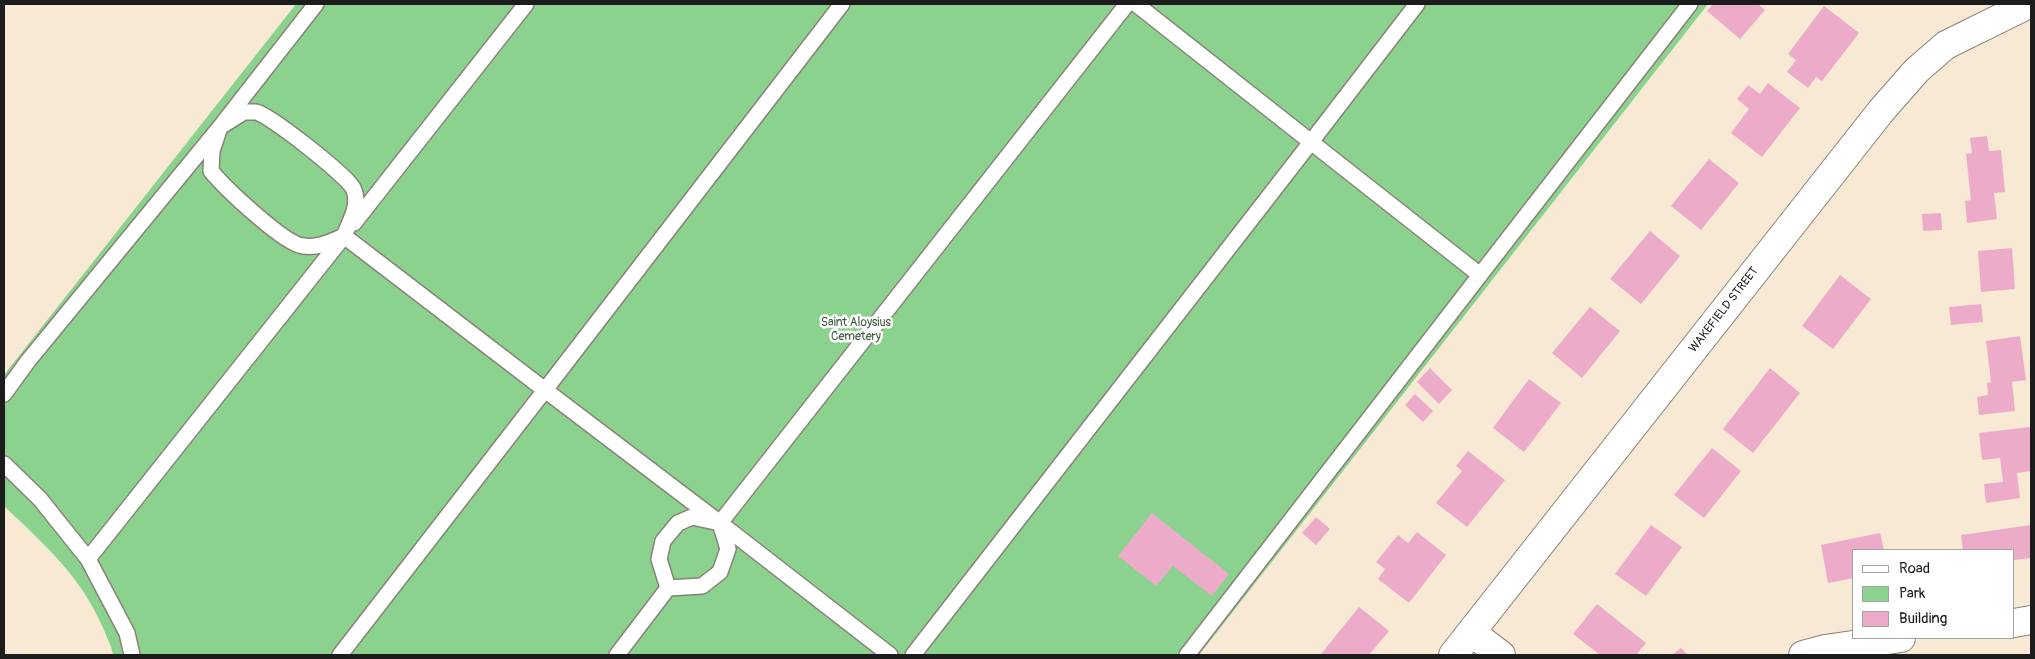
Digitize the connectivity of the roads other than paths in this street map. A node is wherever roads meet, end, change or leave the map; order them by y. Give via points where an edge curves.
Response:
1 (316, 4) edge
2 (526, 4) edge
3 (842, 4) edge
4 (1127, 4) edge
5 (1136, 4) edge
6 (1417, 4) edge
7 (1690, 4) edge
8 (2029, 4) edge
9 (220, 127) junction
10 (1311, 142) junction
11 (344, 236) junction
12 (1480, 275) junction
13 (546, 390) junction
14 (4, 394) edge
15 (4, 464) edge
16 (720, 523) junction
17 (88, 560) junction
18 (668, 588) junction
19 (2031, 620) edge
20 (2015, 623) edge
21 (1471, 632) junction
22 (1894, 639) edge
23 (132, 655) edge
24 (340, 655) edge
25 (616, 655) edge
26 (890, 655) edge
27 (913, 655) edge
28 (1187, 655) edge
29 (1454, 655) edge
30 (1501, 655) edge
31 (1803, 655) edge

1 - 9 lane
2 - 11 lane
3 - 13 lane
4 - 16 lane
5 - 10 lane
6 - 10 lane
7 - 12 lane
8 - 21 street, WAKEFIELD STREET via 1946,45 1917,70 1881,111
9 - 11 lane via 212,150 211,171 223,185 284,237 301,246 320,246
9 - 11 lane via 244,112 257,112 343,176 354,189 356,204
9 - 14 lane
10 - 12 lane
10 - 27 lane
11 - 13 lane
11 - 17 lane
12 - 28 lane
13 - 16 lane
13 - 24 lane
15 - 17 lane via 40,500
16 - 18 lane via 728,549 720,572 702,586
16 - 18 lane via 692,517 678,524 663,541 659,559
16 - 26 lane
17 - 23 lane via 127,633
18 - 25 lane
19 - 20 street
21 - 29 street, WAKEFIELD STREET
21 - 30 street
22 - 31 street

